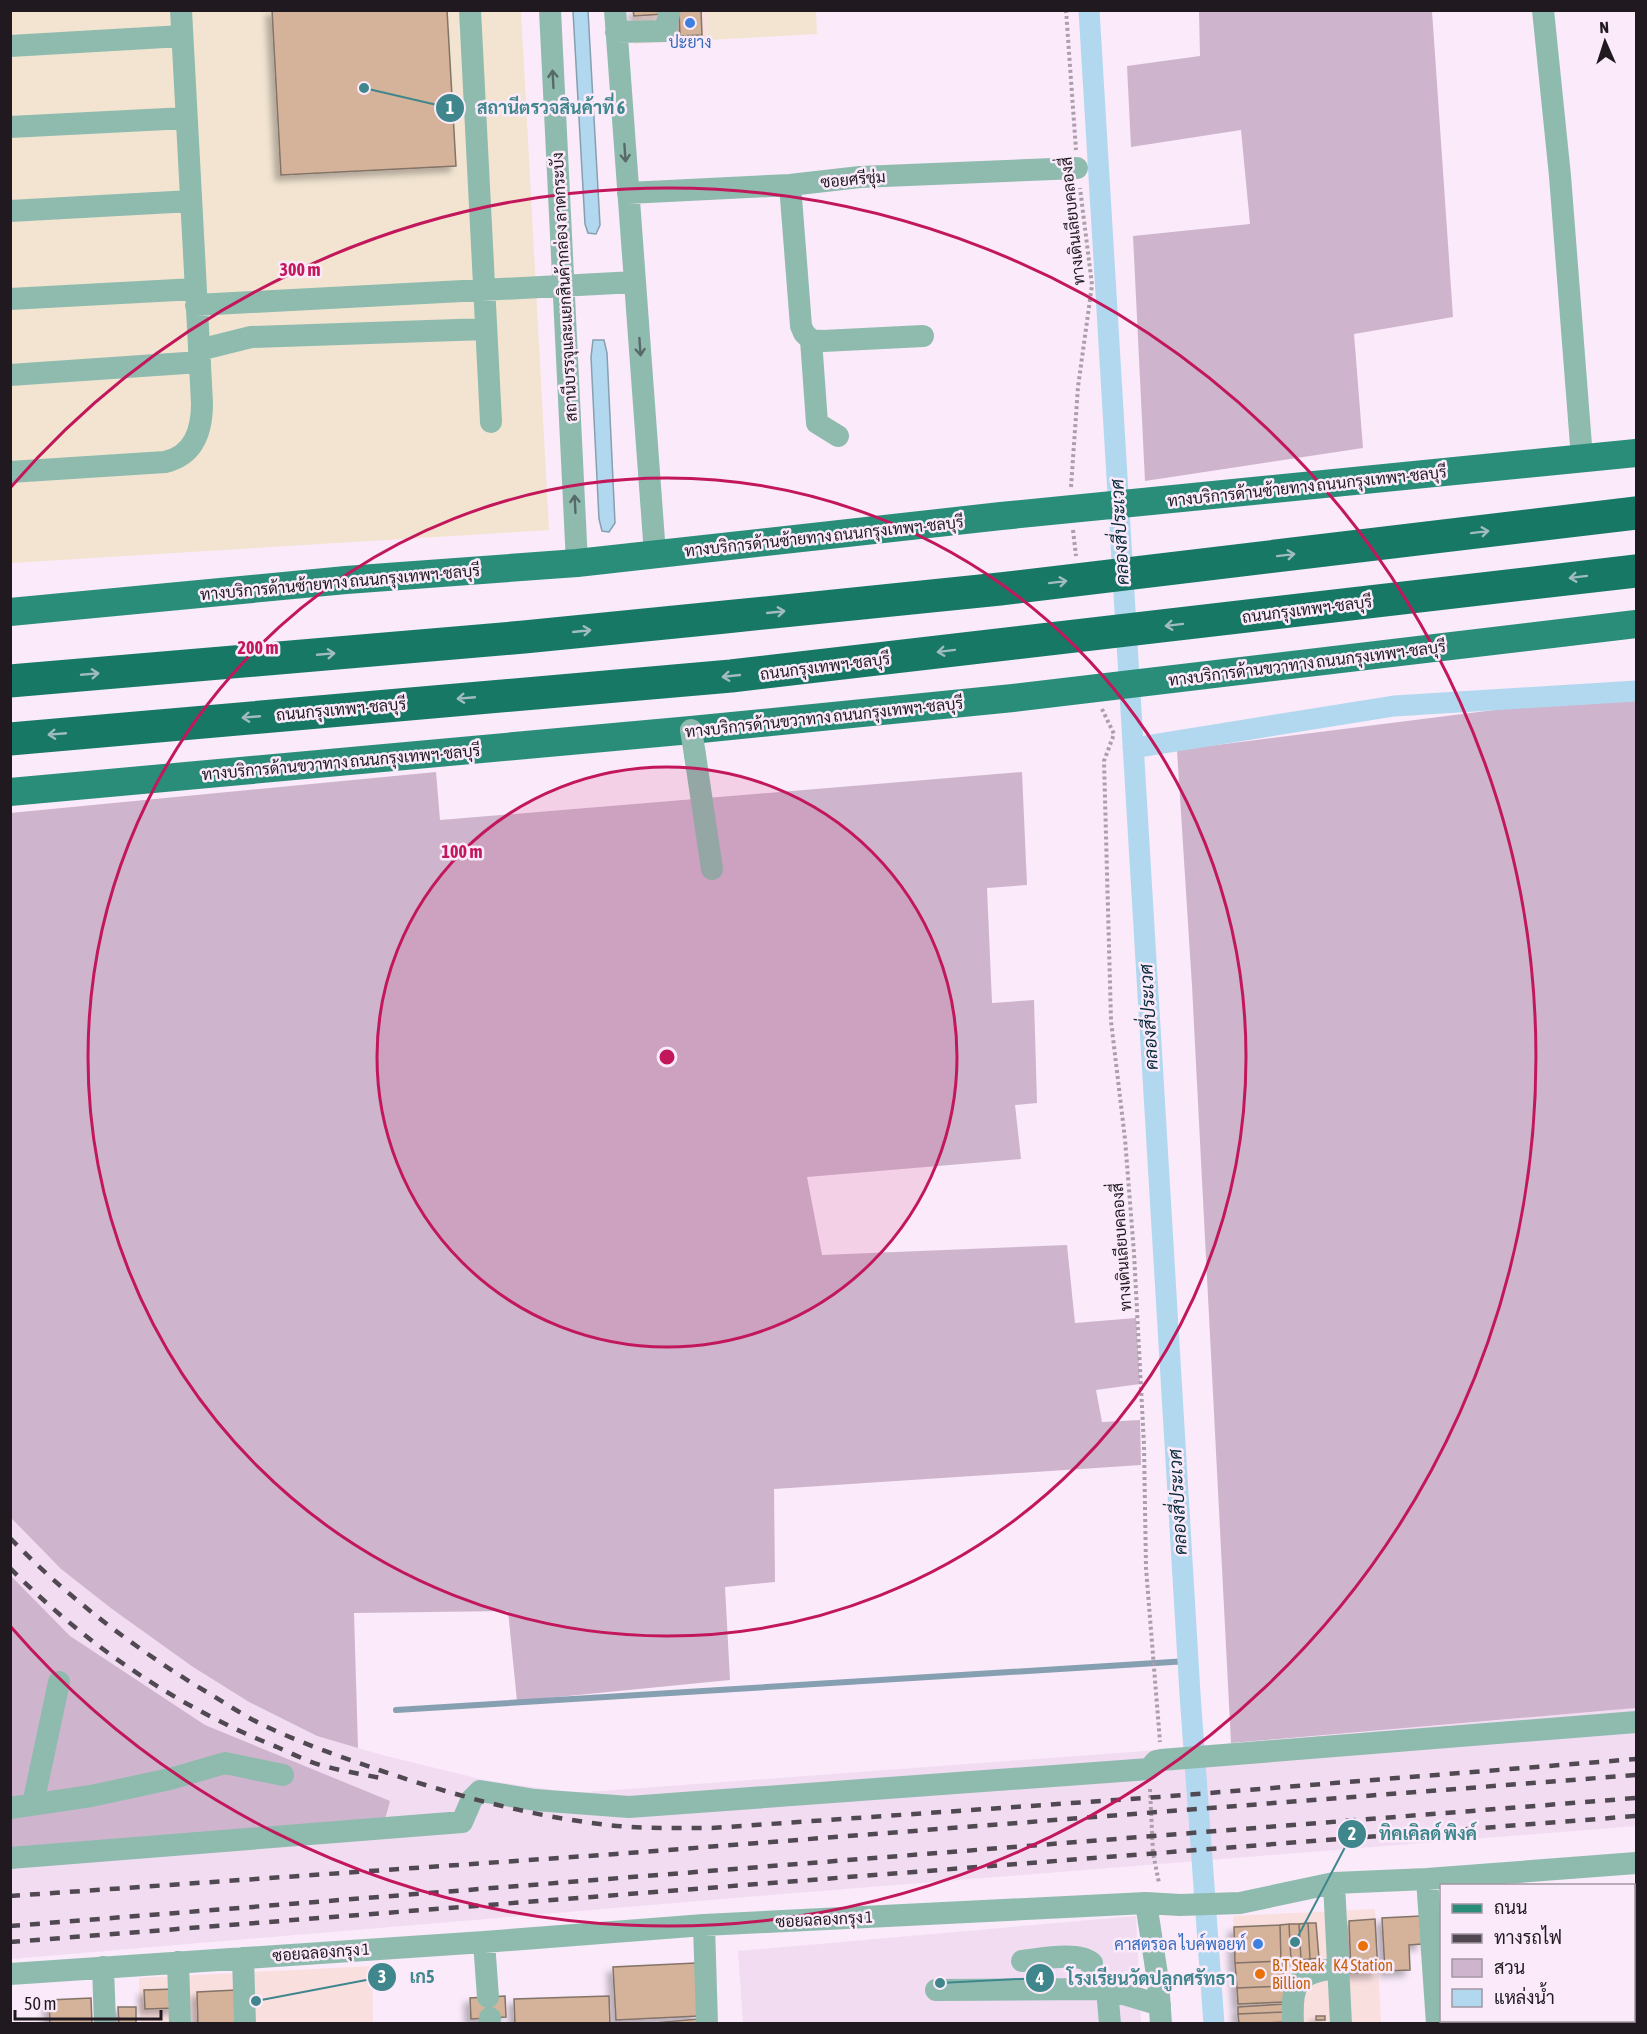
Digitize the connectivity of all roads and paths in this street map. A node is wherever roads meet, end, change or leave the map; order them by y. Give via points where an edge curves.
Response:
1 (181, 10) edge
2 (470, 10) edge
3 (550, 10) edge
4 (670, 10) edge
5 (1066, 10) edge
6 (1543, 10) edge
7 (616, 21) edge
8 (182, 36) junction
9 (10, 46) edge
10 (186, 118) junction
11 (10, 127) edge
12 (1077, 168) junction
13 (790, 185) junction
14 (628, 193) junction
15 (191, 201) junction
16 (10, 211) edge
17 (635, 282) junction
18 (565, 285) junction
19 (484, 290) junction
20 (196, 297) junction
21 (10, 299) edge
22 (486, 329) junction
23 (922, 336) dead end
24 (811, 340) junction
25 (199, 356) junction
26 (10, 375) edge
27 (491, 422) dead end
28 (837, 436) dead end
29 (1636, 453) edge
30 (1582, 458) junction
31 (10, 472) edge
32 (1071, 489) dead end
33 (1636, 513) edge
34 (655, 554) junction
35 (577, 563) junction
36 (1636, 571) edge
37 (10, 612) edge
38 (1636, 624) edge
39 (10, 681) edge
40 (1114, 734) dead end
41 (10, 739) edge
42 (693, 743) junction
43 (10, 792) edge
44 (712, 869) dead end
45 (59, 1682) dead end
46 (1636, 1722) edge
47 (1155, 1763) junction
48 (283, 1775) dead end
49 (33, 1804) junction
50 (10, 1808) edge
51 (10, 1858) edge
52 (1636, 1863) edge
53 (1552, 1878) edge
54 (1427, 1879) junction
55 (1334, 1883) junction
56 (1163, 1904) junction
57 (704, 1924) junction
58 (484, 1942) junction
59 (243, 1958) junction
60 (1338, 1960) junction
61 (1022, 1961) dead end
62 (178, 1962) junction
63 (103, 1967) junction
64 (10, 1974) edge
65 (1100, 1989) junction
66 (936, 1990) dead end
67 (489, 2013) edge
68 (1160, 2014) edge
69 (105, 2024) edge
70 (180, 2024) edge
71 (245, 2024) edge
72 (707, 2024) edge
73 (1110, 2024) edge
74 (1293, 2024) edge
75 (1341, 2024) edge
76 (1437, 2024) edge

1 - 8 street
2 - 19 street
18 -> 3 street, สถานีบรรจุและแยกสินค้ากล่อง ลาดกระบัง
4 - 7 street via 665,31
5 - 12 path, ทางเดินเลียบคลองสี่
6 - 30 street
7 -> 14 street
8 - 9 street
8 - 10 street
10 - 11 street
10 - 15 street
12 - 13 street, ซอยศรีชุ่ม via 860,177
12 - 32 path, ทางเดินเลียบคลองสี่ via 1092,285 1078,387
13 - 14 street, ซอยศรีชุ่ม
13 - 24 street via 801,326
14 - 17 street
15 - 16 street
15 - 20 street
17 - 18 street
17 -> 34 street
18 - 19 street
35 -> 18 street, สถานีบรรจุและแยกสินค้ากล่อง ลาดกระบัง
19 - 20 street
19 - 22 street
20 - 21 street
20 - 25 street
22 - 25 street via 251,337
22 - 27 street
23 - 24 street
24 - 28 street via 817,423
25 - 26 street
25 - 31 street via 201,421 184,455 165,462
29 - 30 main road, ทางบริการด้านซ้ายทาง ถนนกรุงเทพฯ-ชลบุรี
30 - 34 main road, ทางบริการด้านซ้ายทาง ถนนกรุงเทพฯ-ชลบุรี
39 -> 33 highway via 524,637 1000,589
34 - 35 main road, ทางบริการด้านซ้ายทาง ถนนกรุงเทพฯ-ชลบุรี
35 - 37 main road, ทางบริการด้านซ้ายทาง ถนนกรุงเทพฯ-ชลบุรี
36 -> 41 highway, ถนนกรุงเทพฯ-ชลบุรี via 731,676
38 - 42 main road, ทางบริการด้านขวาทาง ถนนกรุงเทพฯ-ชลบุรี via 1013,698
40 - 47 path, ทางเดินเลียบคลองสี่ via 1104,761 1111,1021 1134,1254
42 - 43 main road, ทางบริการด้านขวาทาง ถนนกรุงเทพฯ-ชลบุรี via 355,761
42 - 44 street
45 - 49 street
46 - 47 street
47 - 51 street via 629,1807 544,1801 480,1791 462,1822
47 - 56 path, ทางเดินเลียบคลองสี่ via 1154,1853
48 - 49 street via 225,1763 91,1796
49 - 50 street
52 - 53 street, ซอยฉลองกรุง 1
53 - 54 street, ซอยฉลองกรุง 1
54 - 55 street, ซอยฉลองกรุง 1
54 - 76 street
55 - 56 street, ซอยฉลองกรุง 1 via 1240,1903
55 - 60 street
56 - 57 street, ซอยฉลองกรุง 1
56 - 68 street
57 - 58 street, ซอยฉลองกรุง 1
57 - 72 street
58 - 59 street, ซอยฉลองกรุง 1
58 - 67 street
59 - 62 street, ซอยฉลองกรุง 1
59 - 71 street
60 - 74 street via 1302,1977 1294,1996
60 - 75 street
61 - 65 street via 1077,1956 1087,1959
62 - 63 street, ซอยฉลองกรุง 1
62 - 70 street
63 - 64 street, ซอยฉลองกรุง 1
63 - 69 street
65 - 66 street
65 - 68 street
65 - 73 street

